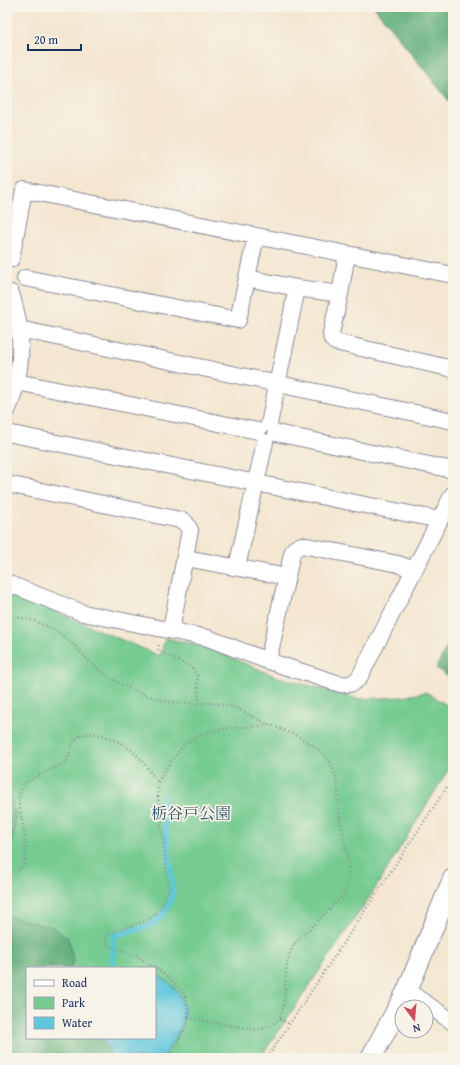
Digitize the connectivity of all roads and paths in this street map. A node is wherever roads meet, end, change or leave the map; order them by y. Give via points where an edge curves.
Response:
1 (256, 236) junction
2 (346, 254) junction
3 (9, 259) edge
4 (453, 275) edge
5 (25, 278) junction
6 (247, 278) junction
7 (297, 288) junction
8 (9, 293) edge
9 (340, 294) junction
10 (19, 329) junction
11 (453, 368) edge
12 (17, 382) junction
13 (278, 384) junction
14 (7, 411) edge
15 (453, 421) edge
16 (7, 432) edge
17 (267, 432) junction
18 (453, 470) edge
19 (255, 483) junction
20 (7, 484) edge
21 (453, 494) edge
22 (440, 520) junction
23 (186, 558) junction
24 (237, 567) junction
25 (414, 570) junction
26 (287, 577) junction
27 (7, 583) edge
28 (7, 615) edge
29 (171, 630) junction
30 (158, 650) dead end
31 (268, 661) junction
32 (199, 703) junction
33 (270, 724) junction
34 (453, 778) edge
35 (158, 782) junction
36 (7, 876) edge
37 (453, 879) edge
38 (154, 967) edge
39 (156, 969) edge
40 (407, 991) junction
41 (188, 1018) junction
42 (279, 1019) junction
43 (453, 1022) edge
44 (290, 1024) junction
45 (168, 1058) edge
46 (267, 1058) edge
47 (370, 1058) edge

1 - 2 street
1 - 3 street via 24,190
1 - 6 street
2 - 4 street
2 - 9 street
3 - 5 street via 16,260 24,268
5 - 6 street via 238,320
5 - 8 street via 21,288
6 - 7 street
7 - 9 street
7 - 13 street
8 - 10 street
9 - 11 street via 331,334 335,342
10 - 12 street via 20,356
10 - 13 street
12 - 14 street
12 - 17 street
13 - 15 street
13 - 17 street
16 - 19 street
17 - 18 street
17 - 19 street
19 - 22 street
19 - 24 street
20 - 23 street via 185,522 190,530
21 - 22 street
22 - 25 street
23 - 24 street
23 - 29 street
24 - 26 street
25 - 26 street via 398,564 302,545 294,549
25 - 31 street via 359,678 354,683 340,684
26 - 31 street
27 - 29 street via 83,613
28 - 32 path via 31,620 62,635 104,674 135,691 165,701
29 - 31 street via 208,638
30 - 32 path via 192,668 197,675
32 - 33 path via 237,708
33 - 35 path via 201,735 188,742 176,754
33 - 42 path via 309,743 332,766 338,786 340,819 348,868 347,888 343,896 290,950 285,974 284,1009
34 - 44 path
35 - 36 path via 130,750 100,734 81,734 70,747 67,761 23,784 18,800 24,827 24,864
35 - 38 path via 169,888 166,898 157,913 149,920 111,933 105,940 106,945 137,956
37 - 40 street
39 - 41 path via 178,985 184,993
40 - 43 street
40 - 47 street
41 - 42 path via 257,1030 270,1026
41 - 45 path via 185,1029
42 - 44 path
44 - 46 path

